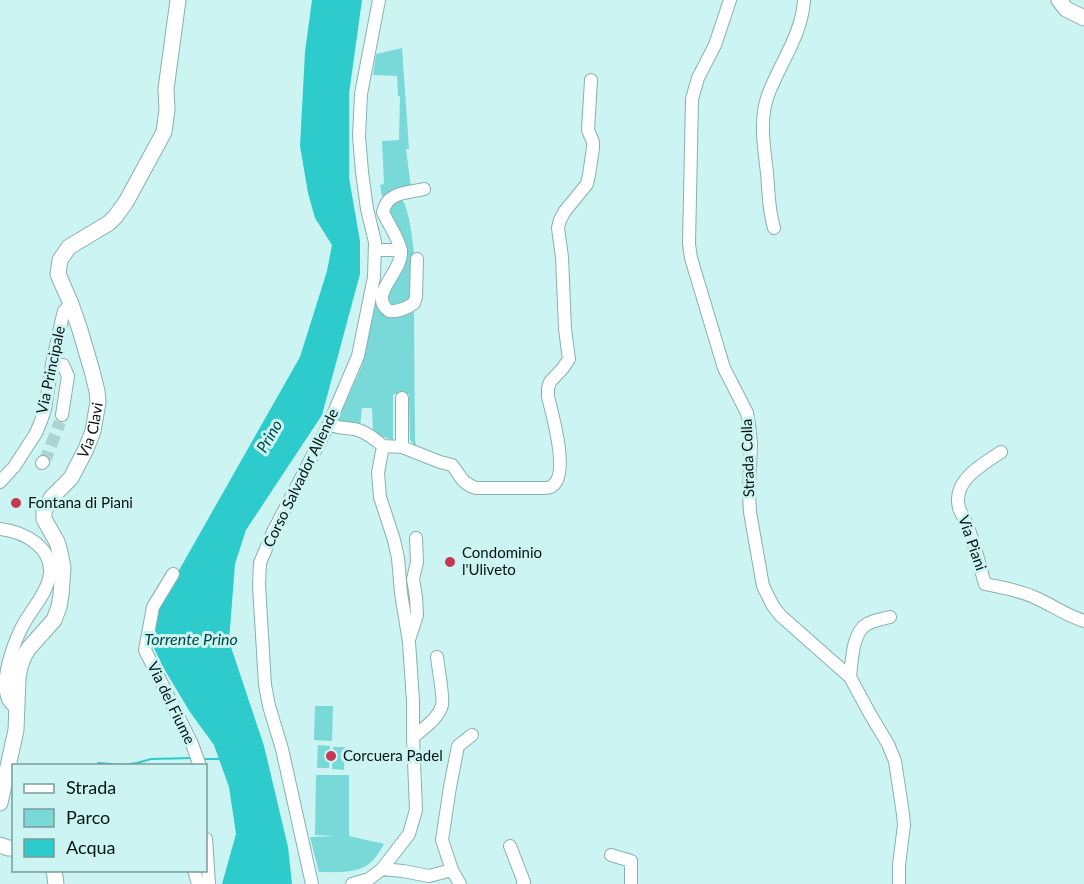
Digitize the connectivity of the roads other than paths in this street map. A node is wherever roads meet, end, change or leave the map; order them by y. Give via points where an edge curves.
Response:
1 (178, 0) edge
2 (379, 0) edge
3 (730, 0) edge
4 (804, 0) edge
5 (1059, 0) edge
6 (1084, 18) edge
7 (591, 81) dead end
8 (424, 189) dead end
9 (774, 228) dead end
10 (375, 250) junction
11 (401, 250) junction
12 (417, 259) dead end
13 (71, 304) junction
14 (52, 364) junction
15 (402, 398) dead end
16 (61, 419) tunnel mouth
17 (328, 424) junction
18 (383, 446) junction
19 (402, 447) junction
20 (1001, 452) dead end
21 (0, 482) edge
22 (0, 529) edge
23 (416, 538) dead end
24 (173, 573) dead end
25 (890, 617) dead end
26 (1084, 621) edge
27 (409, 642) junction
28 (437, 657) dead end
29 (850, 677) junction
30 (17, 709) junction
31 (472, 735) dead end
32 (413, 737) junction
33 (200, 764) edge
34 (0, 803) edge
35 (510, 846) dead end
36 (207, 854) edge
37 (611, 855) dead end
38 (382, 869) junction
39 (452, 870) junction
40 (314, 883) edge
41 (209, 884) edge
42 (352, 884) edge
43 (460, 884) edge
44 (523, 884) edge
45 (631, 884) edge
46 (899, 884) edge

1 - 13 main road, Via Clavi via 164,132 115,218 69,247 60,260 58,274
2 - 10 street, Corso Salvador Allende via 361,94 359,136
3 - 29 street, Strada Colla via 692,99 691,258 724,368 747,412 751,444 750,512 763,586 772,606
4 - 9 street via 799,27 765,107 765,161
5 - 6 main road via 1066,9
7 - 19 street via 588,130 593,148 587,184 565,211 558,228 569,359 548,388 560,452 556,482 543,488 476,488 460,479 452,465
8 - 11 street via 390,198 385,205 383,212
10 - 11 street
10 - 17 street, Corso Salvador Allende via 374,277 358,356
11 - 12 street via 398,266 381,299 389,311 414,303
13 - 14 street, Via Principale via 64,311
13 - 30 main road, Via Clavi via 98,402 86,449 71,478 52,497 44,512 60,552 63,585 54,620 24,656 18,678
14 - 16 street via 63,365 68,376
14 - 21 street, Via Principale via 45,409 36,433
15 - 19 street
17 - 18 street via 357,430
17 - 40 street, Corso Salvador Allende via 260,562 259,585 265,685
18 - 19 street
18 - 27 street via 378,473 380,497 398,558
20 - 26 street, Via Piani via 967,477 958,497 986,584 1016,590
22 - 30 street via 33,540 49,565 46,588 22,627 5,680 8,700
23 - 27 street via 413,579 417,615
24 - 33 street, Via del Fiume via 153,607 146,650
25 - 29 street via 861,628
27 - 32 street
28 - 32 street via 442,705 428,725
29 - 46 street, Strada Colla via 895,762 904,825
30 - 34 main road, Via Clavi
31 - 39 street via 458,746 442,840
32 - 38 street via 416,810 410,834
35 - 44 street
36 - 41 street
37 - 45 street via 631,861
38 - 39 street via 429,876
38 - 42 street via 369,879
39 - 43 street

